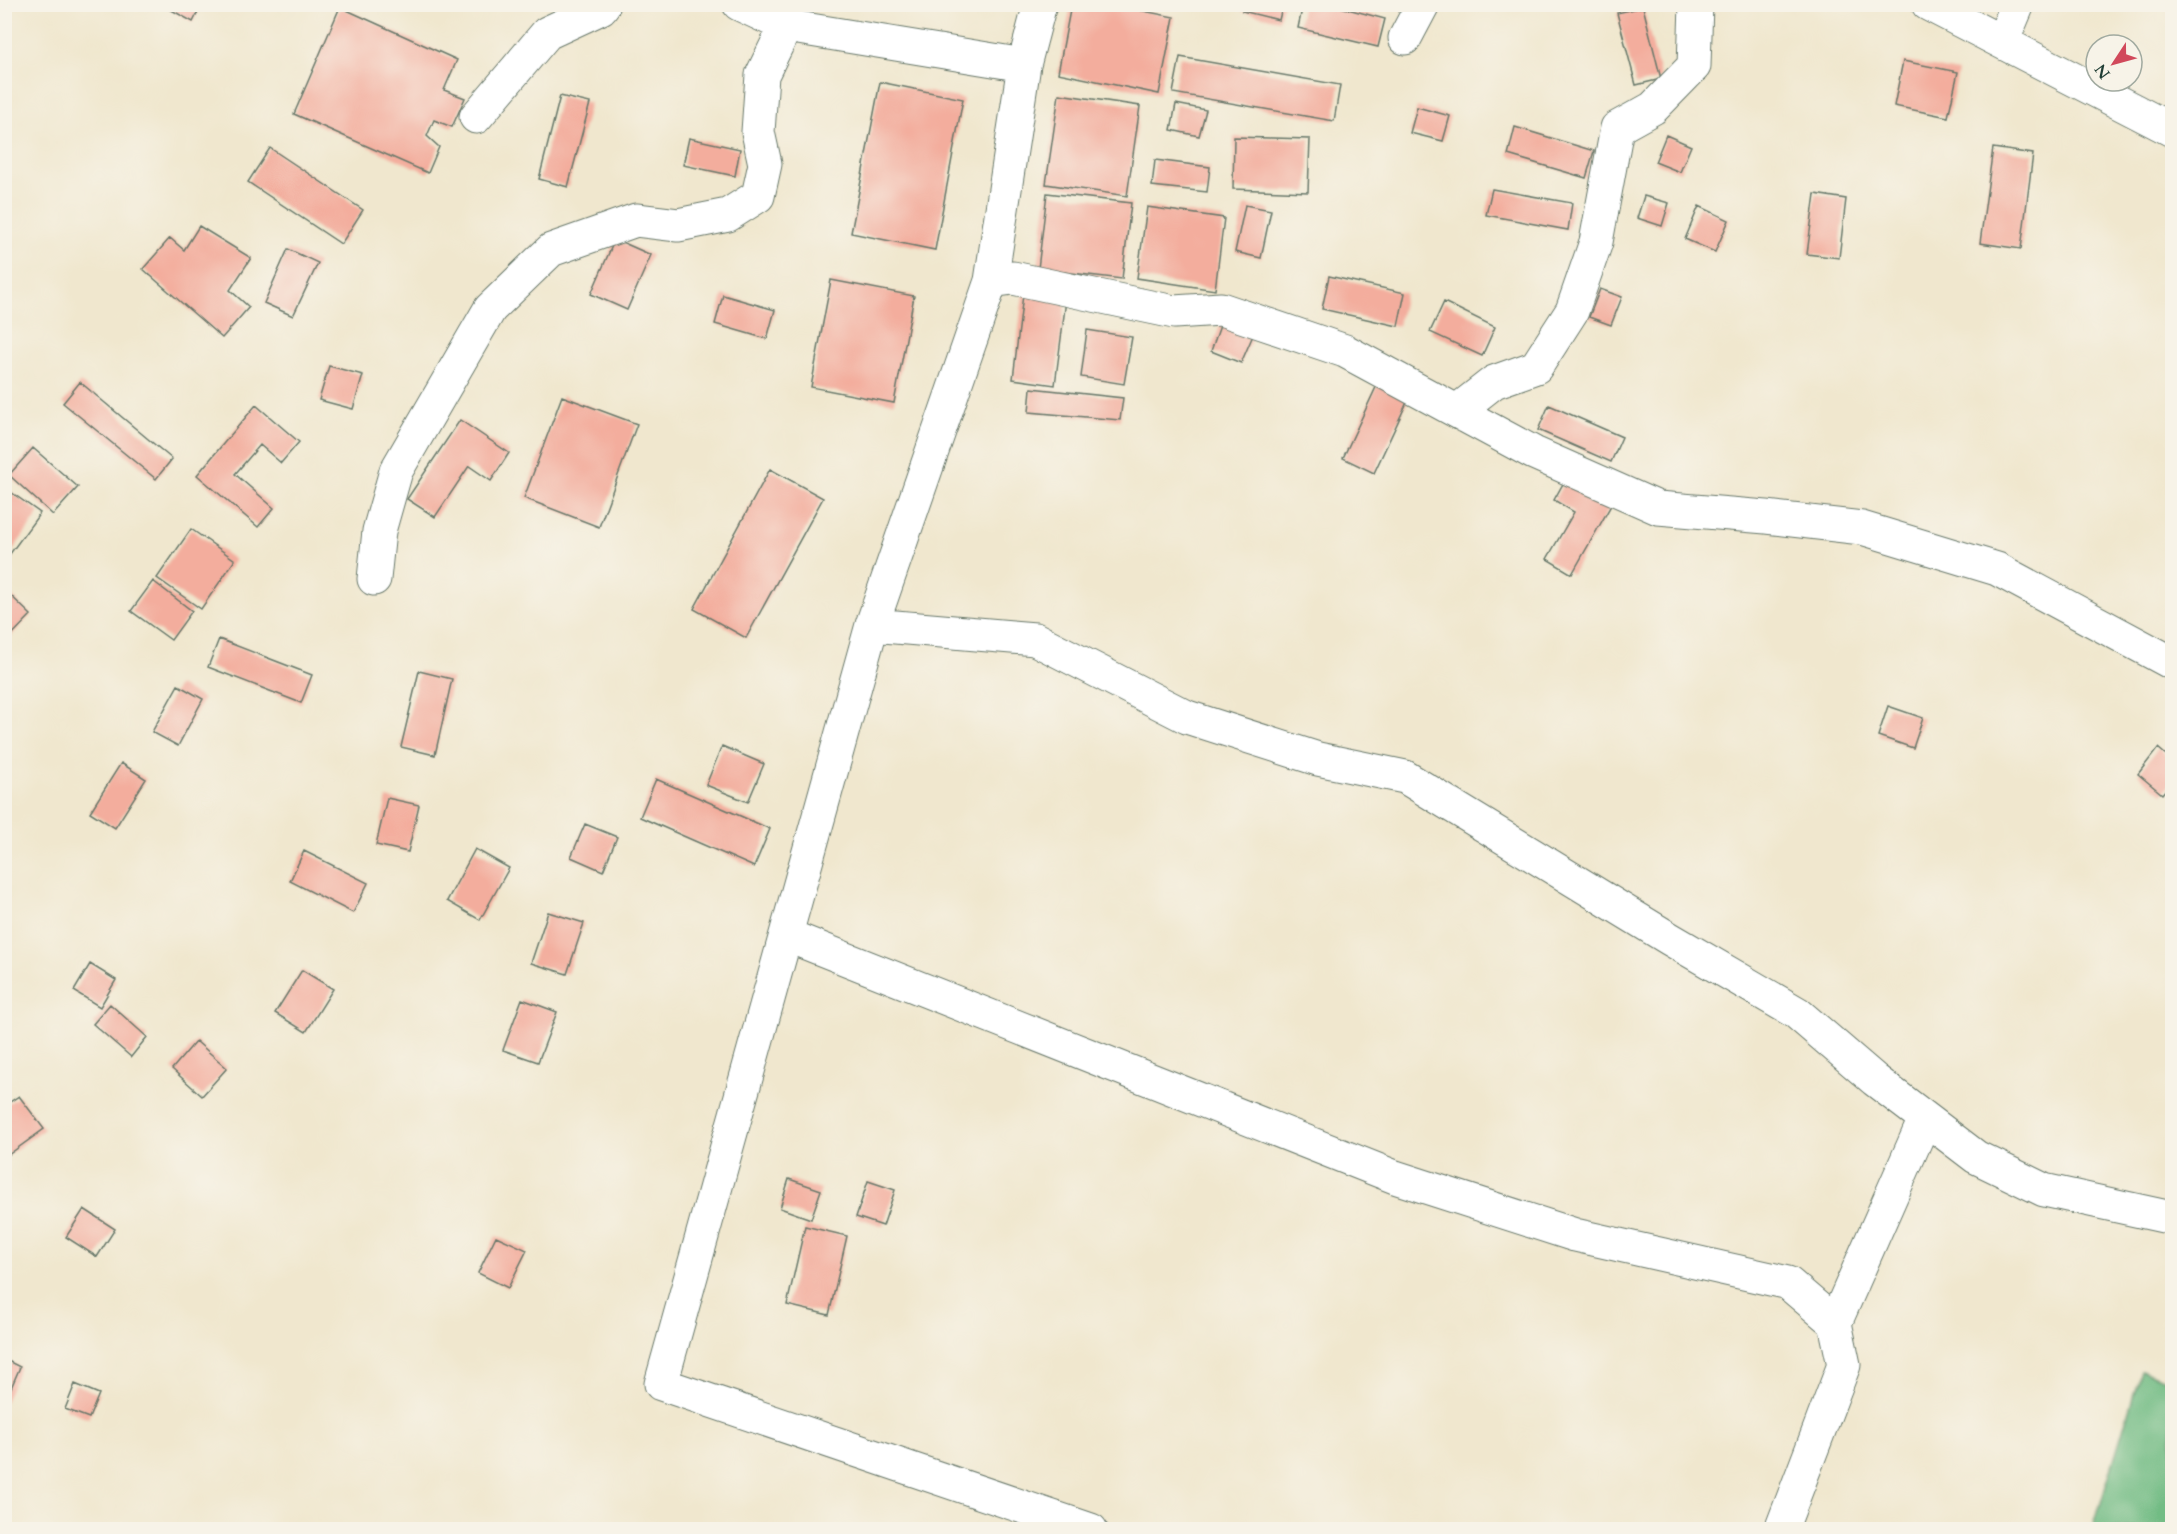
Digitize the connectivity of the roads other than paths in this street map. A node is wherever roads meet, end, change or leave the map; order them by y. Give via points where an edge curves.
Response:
1 (604, 4) edge
2 (739, 4) edge
3 (1040, 4) edge
4 (1423, 4) edge
5 (1696, 4) edge
6 (1928, 4) edge
7 (2018, 4) edge
8 (786, 26) junction
9 (1404, 38) dead end
10 (2002, 42) junction
11 (1024, 65) junction
12 (476, 117) dead end
13 (2172, 130) edge
14 (991, 281) junction
15 (1457, 411) junction
16 (374, 579) dead end
17 (872, 625) junction
18 (2172, 663) edge
19 (786, 935) junction
20 (1925, 1119) junction
21 (2172, 1218) edge
22 (1835, 1323) junction
23 (1091, 1530) edge
24 (1781, 1530) edge

1 - 12 street via 547,33
2 - 8 street
3 - 11 street
4 - 9 street
5 - 15 street via 1694,66 1653,108 1617,128 1596,242 1572,311 1536,367 1494,382
6 - 10 street
7 - 10 street
8 - 11 street
8 - 16 street via 762,75 758,132 765,164 758,196 728,215 678,225 636,220 551,250 498,301 396,471 379,531
10 - 13 street
11 - 14 street
14 - 15 street via 1013,278 1174,312 1221,309 1345,351
14 - 17 street
15 - 18 street via 1534,453 1658,508 1862,528 1997,569
17 - 19 street
17 - 20 street via 1035,639 1187,717 1318,759 1405,777 1797,1013
19 - 22 street via 1395,1177 1575,1235 1788,1283
19 - 23 street via 661,1384
20 - 21 street via 1976,1157 2044,1191
20 - 22 street
22 - 24 street via 1844,1365

